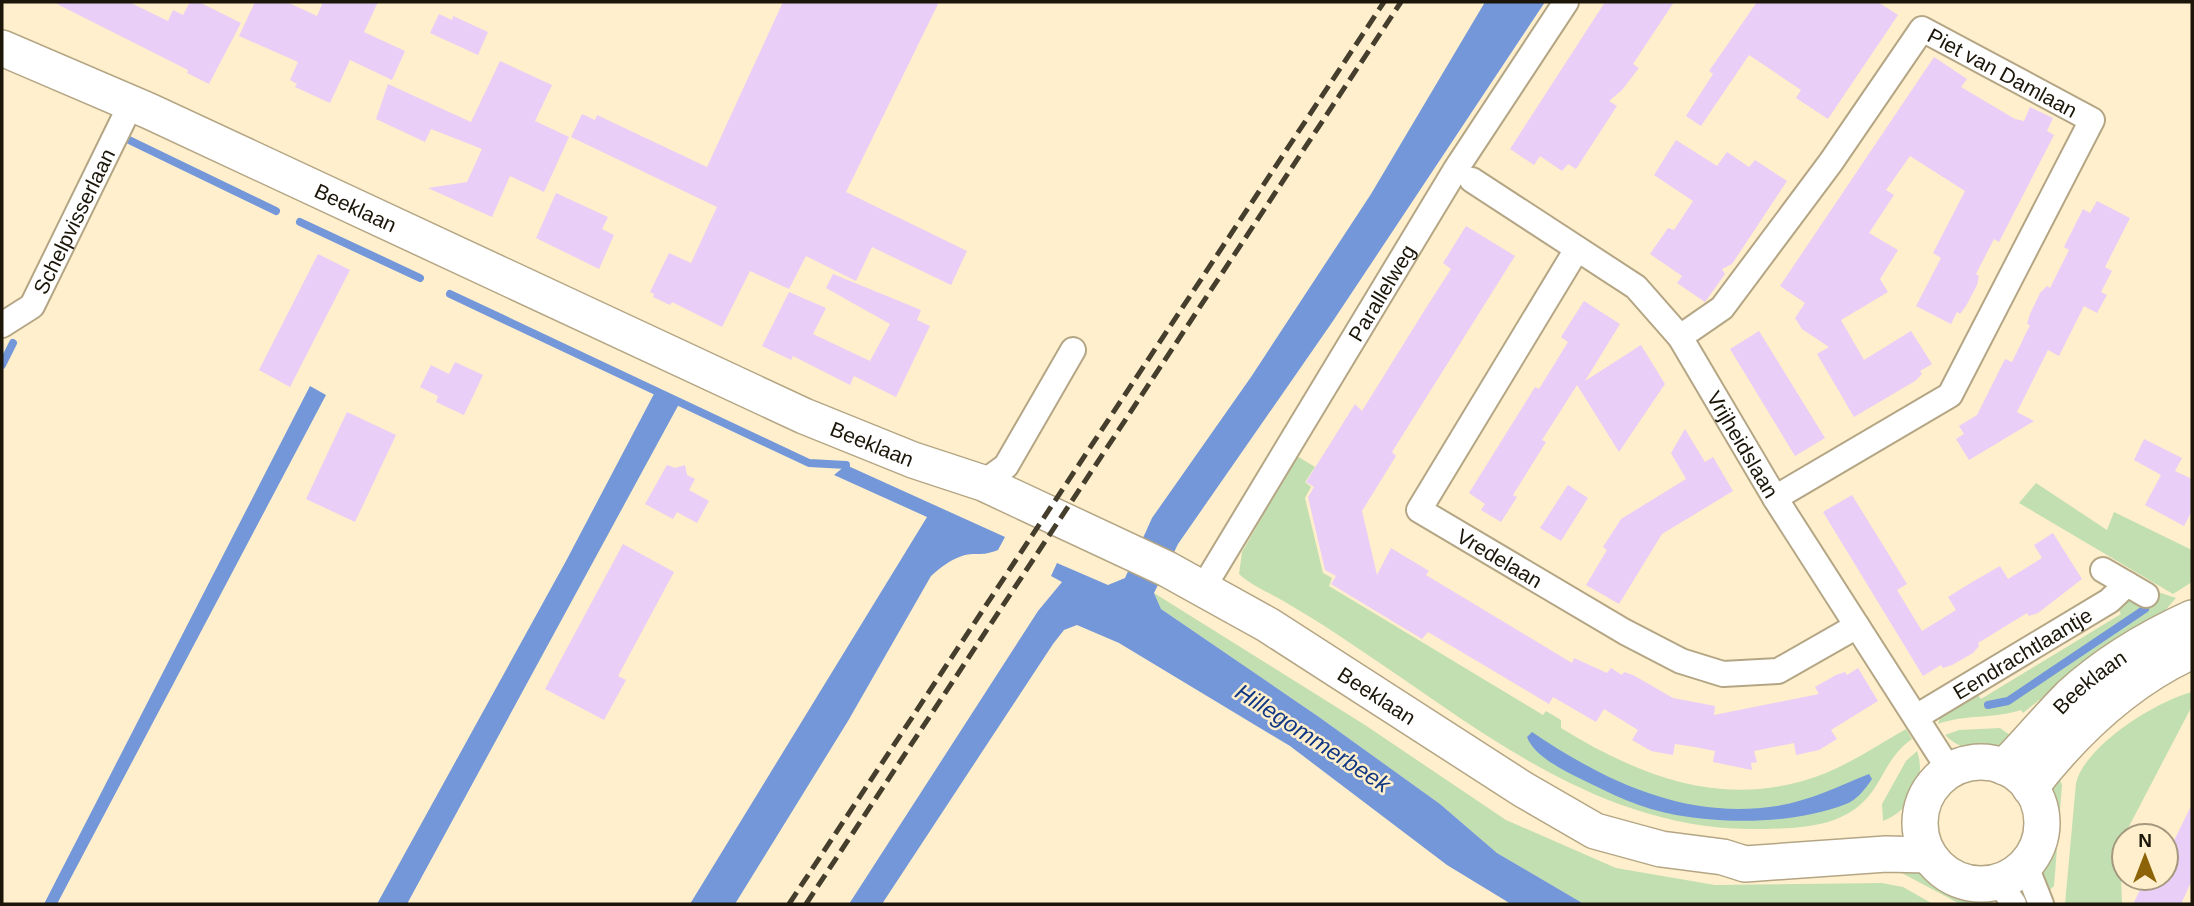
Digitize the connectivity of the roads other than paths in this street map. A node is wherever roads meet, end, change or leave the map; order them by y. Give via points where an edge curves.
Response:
1 (1566, 2) edge
2 (2, 48) edge
3 (131, 104) junction
4 (1472, 180) dead end
5 (1577, 249) junction
6 (2, 325) edge
7 (1679, 337) junction
8 (1073, 350) dead end
9 (983, 483) junction
10 (1775, 498) junction
11 (2103, 570) dead end
12 (1203, 588) junction
13 (2192, 618) edge
14 (1857, 626) junction
15 (2192, 651) edge
16 (1916, 718) junction
17 (1950, 771) junction
18 (2017, 777) junction
19 (1921, 813) junction
20 (1928, 855) junction
21 (1723, 857) junction
22 (2012, 883) edge
23 (2041, 904) edge

1 - 12 street, Parallelweg via 1456,169
2 - 3 main road, Beeklaan
3 - 6 street, Schelpvisserlaan via 32,306
3 - 9 main road, Beeklaan via 804,416
4 - 5 street, Vrijheidslaan
5 - 7 street, Vrijheidslaan via 1636,287
5 - 14 street, Vredelaan via 1419,510 1625,632 1681,661 1723,674 1778,671
7 - 10 street, Vrijheidslaan
7 - 10 street, Piet van Damlaan via 1722,308 1831,162 1922,29 2092,120 1950,396
8 - 9 street via 1006,466
9 - 12 main road, Beeklaan
10 - 14 street, Vrijheidslaan
11 - 16 street, Eendrachtlaantje via 2137,590 2109,601
12 - 21 main road, Beeklaan via 1595,831 1661,849
13 - 18 main road, Beeklaan via 2155,634 2071,695
14 - 16 street, Vrijheidslaan
15 - 18 main road, Beeklaan via 2143,678 2114,699 2059,753
16 - 17 street, Vrijheidslaan
17 - 18 main road via 1974,763
17 - 19 main road via 1929,792
18 - 22 main road via 2040,808 2041,824 2037,846
19 - 20 main road via 1921,835
19 - 21 main road, Beeklaan via 1881,832 1826,845
20 - 21 main road, Beeklaan via 1745,864
20 - 22 main road via 1941,870 1959,880
22 - 23 street

